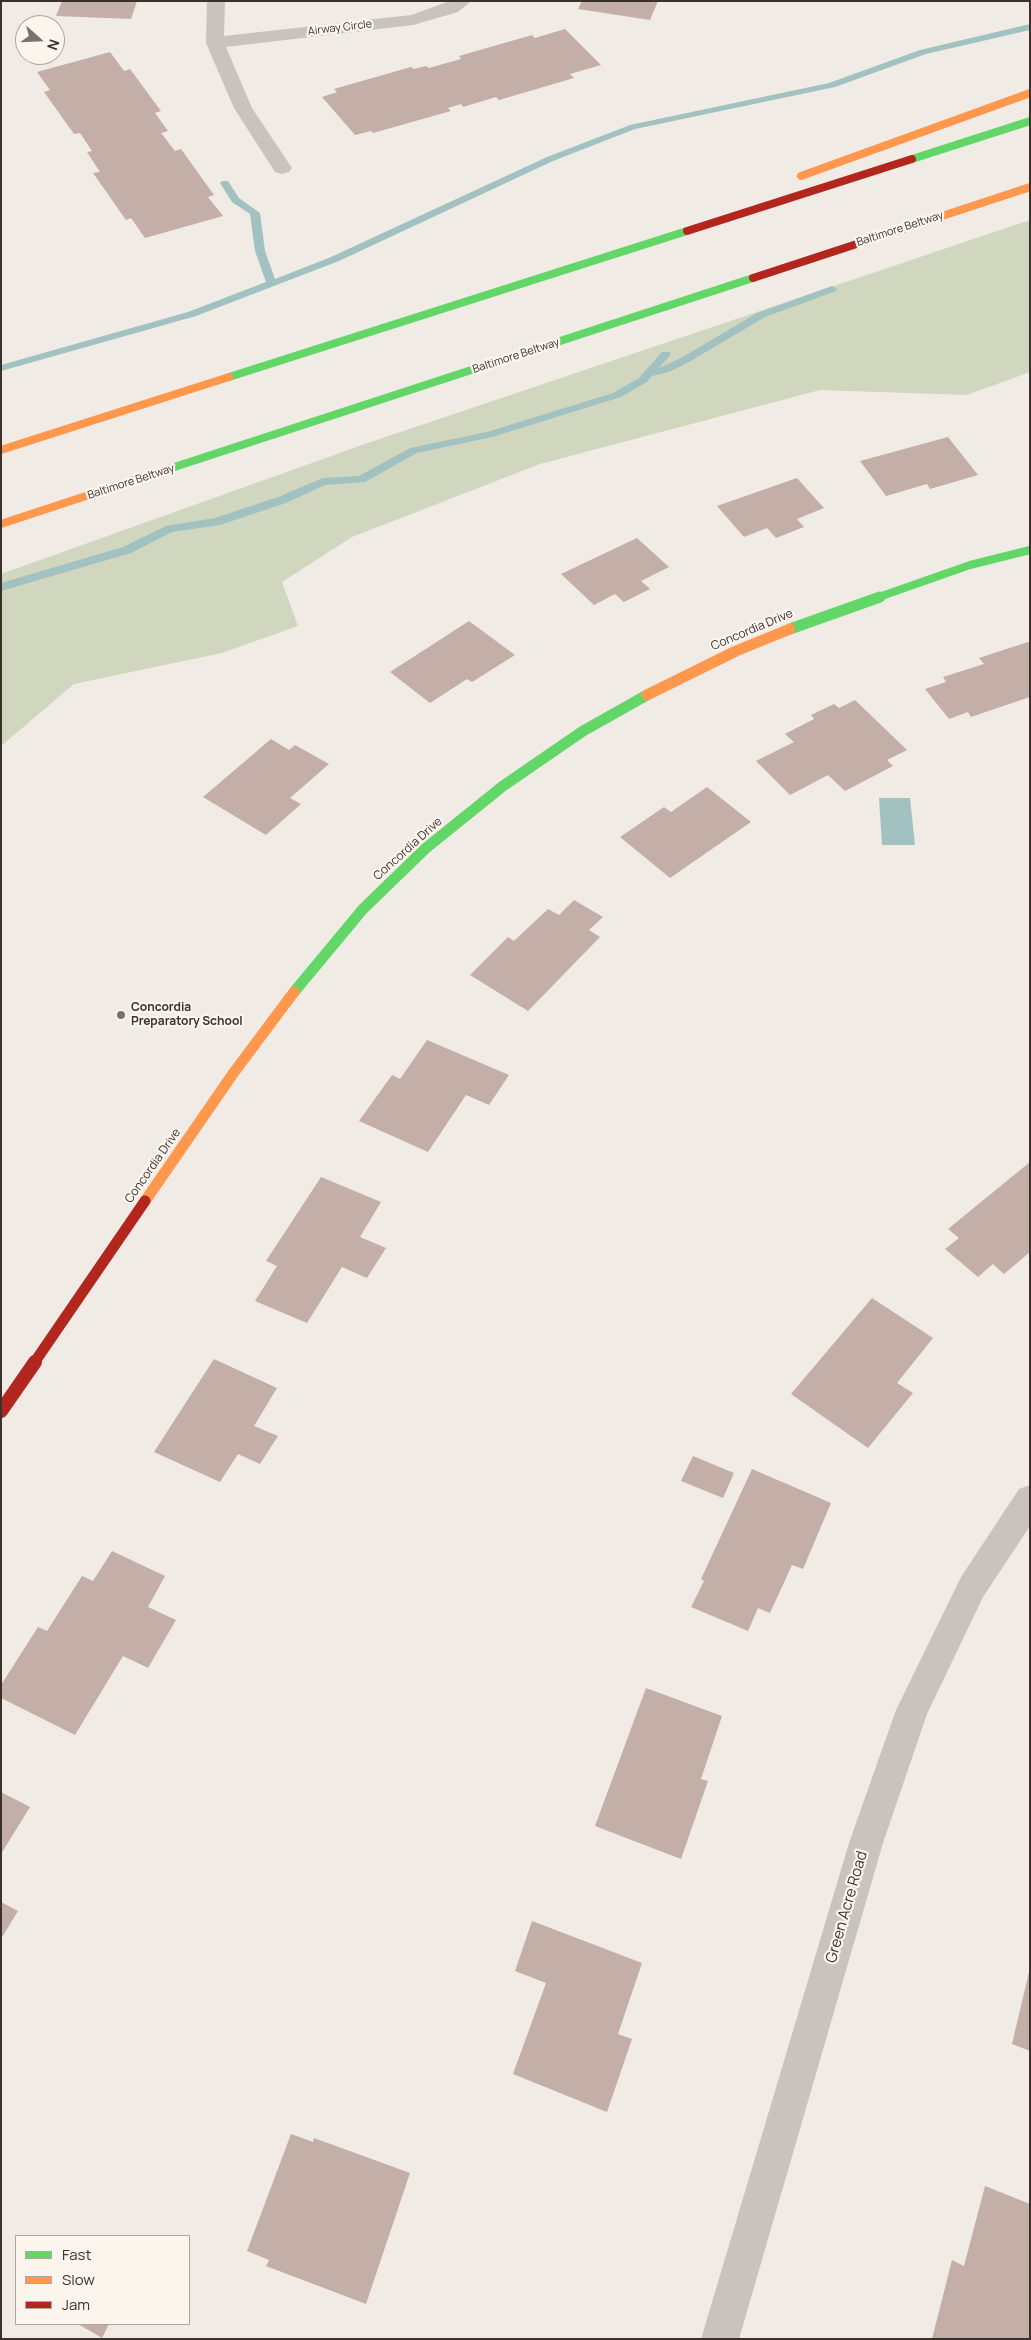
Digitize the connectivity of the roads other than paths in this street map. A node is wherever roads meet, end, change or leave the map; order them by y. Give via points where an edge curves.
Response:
1 (216, 1) edge
2 (462, 1) edge
3 (215, 43) junction
4 (1030, 93) edge
5 (1030, 121) edge
6 (282, 168) dead end
7 (791, 179) dead end
8 (1030, 187) edge
9 (670, 224) dead end
10 (409, 319) junction
11 (1, 450) edge
12 (1, 524) edge
13 (1030, 550) edge
14 (1, 1411) edge
15 (1030, 1499) edge
16 (720, 2339) edge

1 - 3 street
2 - 3 street, Airway Circle via 452,8 413,20
3 - 6 street via 243,108
4 - 7 main road
5 - 10 main road
8 - 12 main road, Baltimore Beltway
9 - 10 main road
10 - 11 main road
13 - 14 main road, Concordia Drive via 926,579 814,620 736,651 654,690 575,736 503,786 426,848 363,909 302,981 232,1075
15 - 16 street, Green Acre Road via 972,1587 912,1710 866,1843

